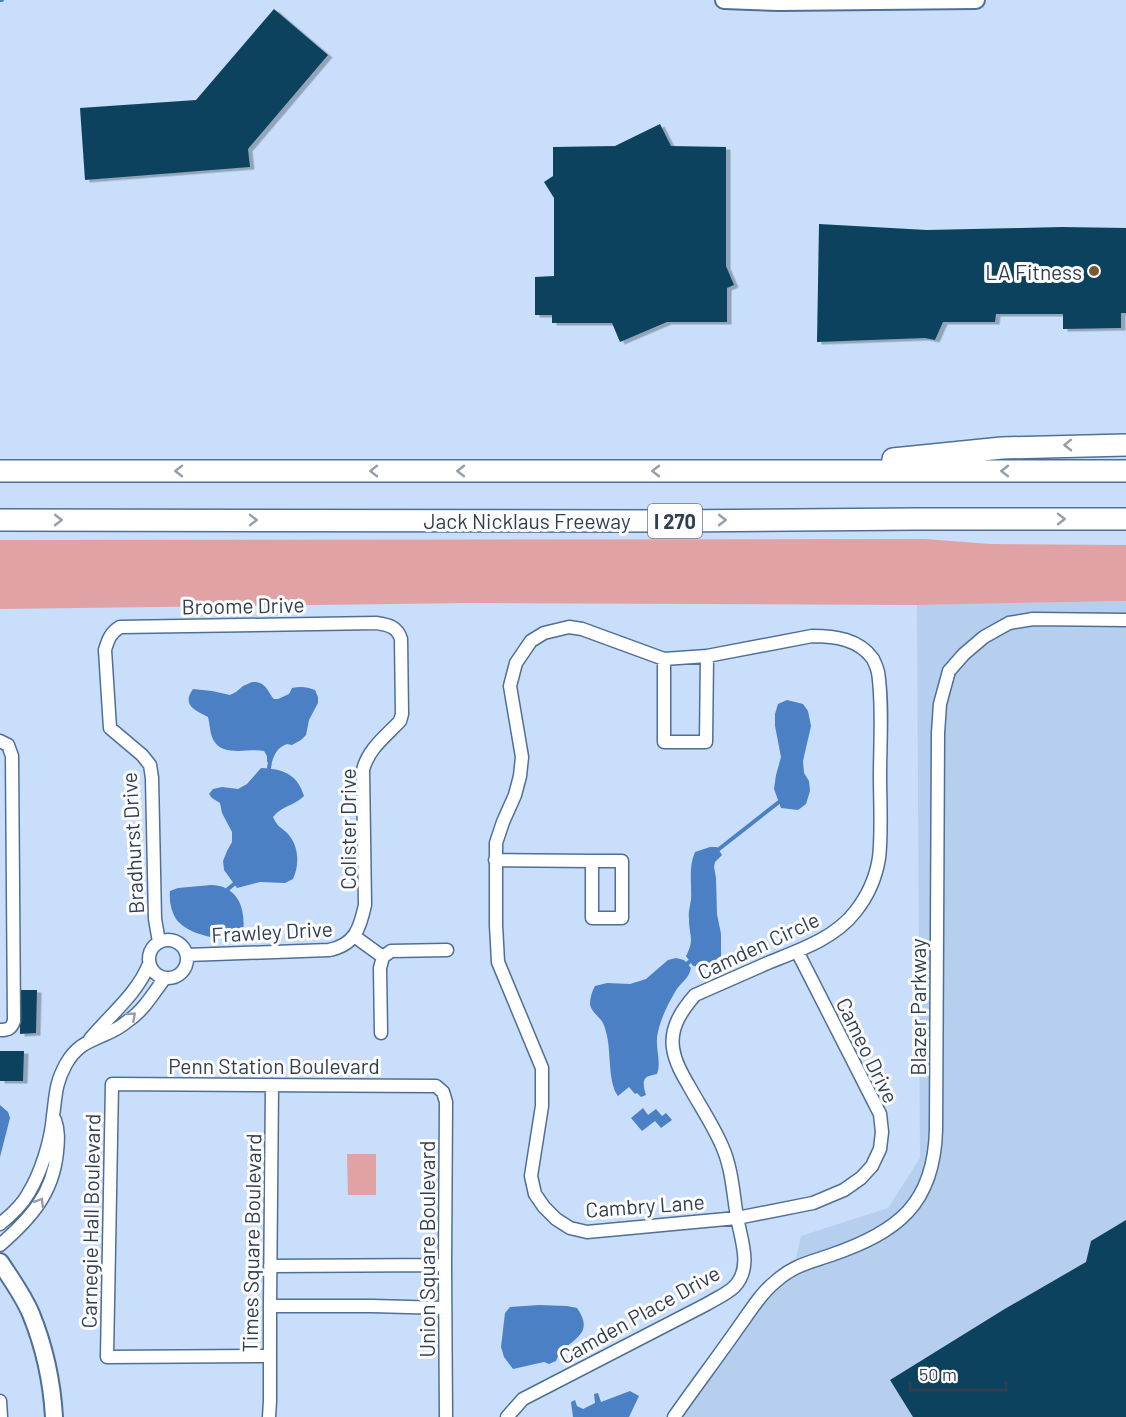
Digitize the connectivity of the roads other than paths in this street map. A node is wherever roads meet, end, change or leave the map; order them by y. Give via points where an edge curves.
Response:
1 (724, 0) edge
2 (976, 0) edge
3 (1126, 445) edge
4 (0, 471) edge
5 (778, 471) junction
6 (1126, 471) edge
7 (1126, 519) edge
8 (0, 520) edge
9 (1126, 620) edge
10 (394, 628) joint
11 (105, 650) joint
12 (707, 656) junction
13 (664, 658) junction
14 (0, 741) edge
15 (495, 860) junction
16 (592, 861) junction
17 (354, 936) junction
18 (159, 942) junction
19 (447, 950) dead end
20 (797, 951) junction
21 (188, 955) junction
22 (383, 957) junction
23 (149, 964) junction
24 (165, 978) junction
25 (0, 1030) edge
26 (381, 1033) dead end
27 (89, 1040) junction
28 (112, 1084) joint
29 (272, 1085) junction
30 (436, 1086) joint
31 (53, 1116) junction
32 (737, 1218) junction
33 (0, 1224) edge
34 (0, 1245) edge
35 (0, 1262) edge
36 (445, 1265) junction
37 (270, 1266) junction
38 (270, 1306) junction
39 (445, 1308) junction
40 (270, 1356) junction
41 (0, 1401) edge
42 (1, 1417) edge
43 (54, 1417) edge
44 (271, 1417) edge
45 (446, 1417) edge
46 (507, 1417) edge
47 (674, 1417) edge

1 - 2 main road
3 -> 5 highway via 1002,448
5 -> 4 highway
6 -> 5 highway
8 -> 7 highway, Jack Nicklaus Freeway / I 270
9 - 47 street, Blazer Parkway via 1033,619 1009,623 984,637 949,671 940,704 938,733 933,1165 923,1191 905,1216 887,1230 794,1267 773,1283
10 - 11 street, Broome Drive via 376,623 120,627 108,639
10 - 17 street, Colister Drive via 401,639 402,714 370,752 363,770 365,905
11 - 18 street, Bradhurst Drive via 110,728 150,765
12 - 13 street, Cambry Lane
12 - 13 street via 706,742 664,742
12 - 20 street, Camden Circle via 830,636 848,640 866,651 878,669 879,858 874,877 865,899 844,925
13 - 15 street, Cambry Lane via 569,627 544,633 531,641 516,663 510,686 522,757 515,795 496,843
14 - 25 street via 8,745 12,756 15,1021 7,1030
15 - 16 street
15 - 32 street, Cambry Lane via 498,962 542,1068 542,1106 531,1176 535,1194 556,1219 587,1232
16 - 16 street via 592,918 622,918 622,861
17 - 21 street, Frawley Drive via 344,946 329,950
17 - 22 street
18 - 21 street via 177,941
18 - 23 street via 150,951
19 - 22 street via 391,951
20 - 32 street, Camden Circle via 695,995 673,1032 677,1064 723,1147
20 - 32 street, Cameo Drive via 880,1114 880,1149 872,1166 844,1190 813,1203
21 - 24 street via 182,973
22 - 26 street
23 - 24 street
23 - 27 street via 131,995
27 -> 24 street via 132,1018
27 - 31 street via 67,1062 58,1081
28 - 29 street, Penn Station Boulevard
28 - 40 street, Carnegie Hall Boulevard via 107,1357
29 - 30 street, Penn Station Boulevard
29 - 37 street, Times Square Boulevard
30 - 36 street, Union Square Boulevard via 446,1102
31 - 33 street via 34,1184 27,1197
34 -> 31 street via 32,1214 52,1179 58,1138
32 - 46 street, Camden Place Drive via 746,1262 734,1287 523,1399
35 - 43 main road via 30,1313 47,1370
36 - 37 street
36 - 39 street, Union Square Boulevard
37 - 38 street, Times Square Boulevard
38 - 39 street
38 - 40 street, Times Square Boulevard
39 - 45 street, Union Square Boulevard
40 - 44 street, Times Square Boulevard
41 - 42 street

